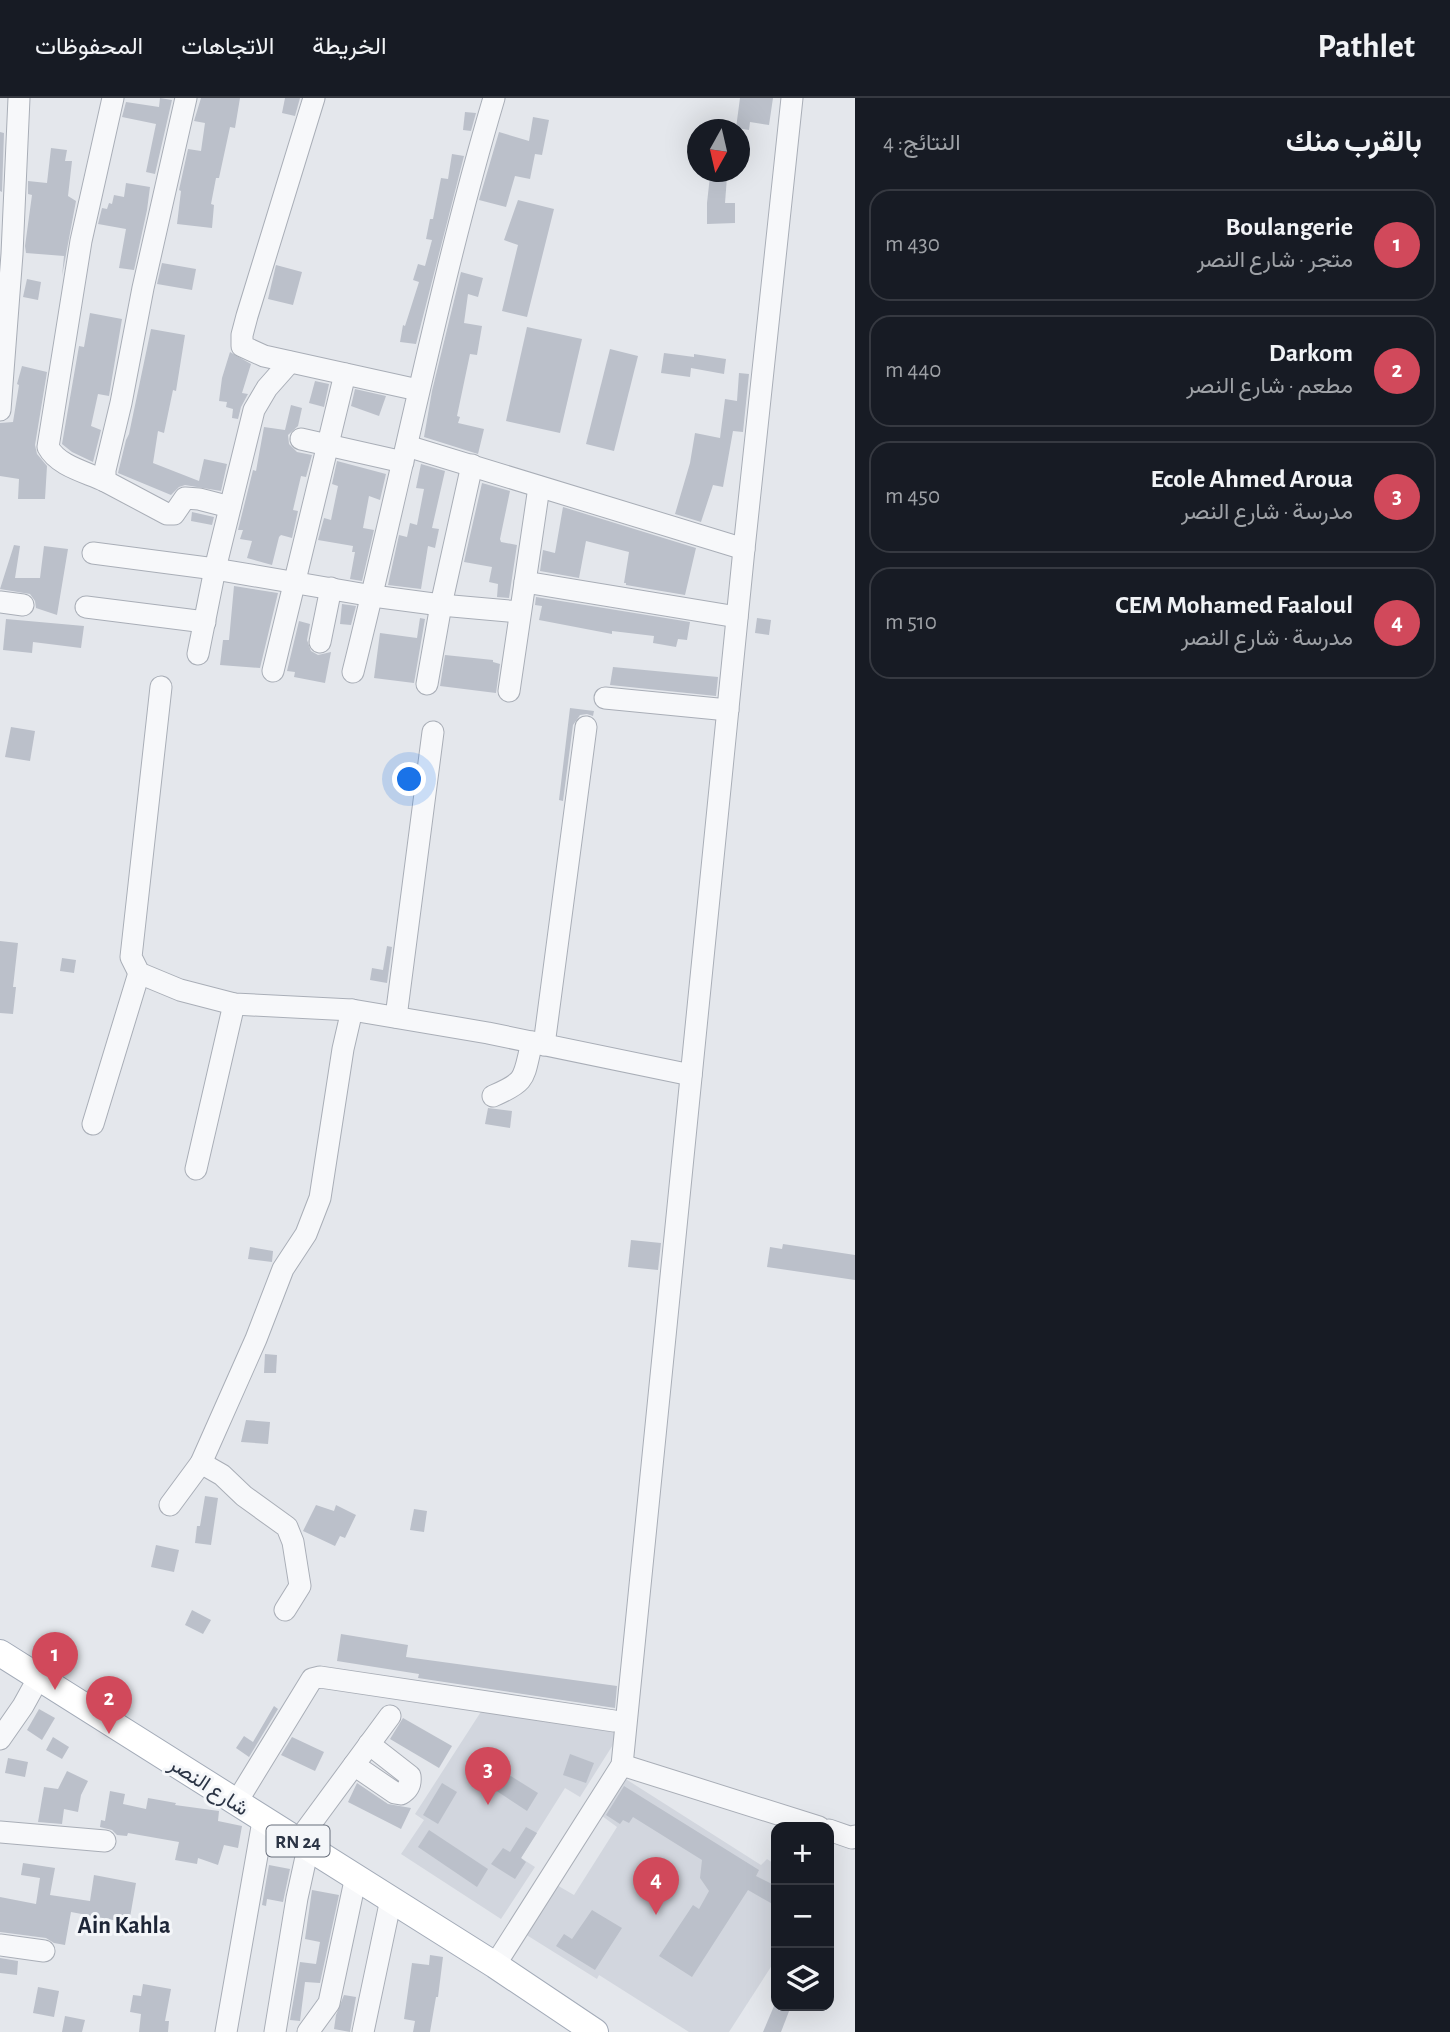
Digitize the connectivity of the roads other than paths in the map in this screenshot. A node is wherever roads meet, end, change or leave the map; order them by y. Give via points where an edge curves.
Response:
1 (19, 98) edge
2 (113, 98) edge
3 (186, 98) edge
4 (314, 98) edge
5 (494, 98) edge
6 (792, 98) edge
7 (290, 362) junction
8 (345, 374) junction
9 (418, 390) junction
10 (0, 410) edge
11 (301, 439) dead end
12 (328, 446) junction
13 (405, 454) junction
14 (472, 465) junction
15 (105, 481) junction
16 (539, 487) junction
17 (230, 507) junction
18 (744, 549) junction
19 (93, 553) dead end
20 (215, 569) junction
21 (295, 582) junction
22 (525, 582) junction
23 (331, 588) junction
24 (373, 596) junction
25 (0, 602) edge
26 (23, 605) dead end
27 (441, 605) junction
28 (86, 607) dead end
29 (520, 612) junction
30 (737, 617) junction
31 (205, 622) junction
32 (320, 642) dead end
33 (198, 654) dead end
34 (273, 671) dead end
35 (354, 673) dead end
36 (427, 684) dead end
37 (161, 687) dead end
38 (509, 691) dead end
39 (605, 698) dead end
40 (728, 709) junction
41 (586, 727) dead end
42 (433, 732) dead end
43 (139, 973) junction
44 (234, 1004) junction
45 (352, 1010) junction
46 (396, 1017) junction
47 (538, 1044) junction
48 (691, 1075) junction
49 (493, 1096) dead end
50 (93, 1124) dead end
51 (197, 1169) dead end
52 (201, 1462) junction
53 (170, 1505) dead end
54 (285, 1610) dead end
55 (0, 1653) edge
56 (39, 1677) junction
57 (390, 1716) dead end
58 (614, 1721) dead end
59 (0, 1739) edge
60 (369, 1744) junction
61 (354, 1765) junction
62 (622, 1765) junction
63 (236, 1803) junction
64 (263, 1821) junction
65 (804, 1822) edge
66 (0, 1832) edge
67 (834, 1832) edge
68 (855, 1836) edge
69 (105, 1841) dead end
70 (303, 1845) junction
71 (356, 1876) junction
72 (391, 1899) junction
73 (0, 1945) edge
74 (44, 1951) dead end
75 (495, 1965) junction
76 (226, 2032) edge
77 (275, 2032) edge
78 (308, 2032) edge
79 (363, 2032) edge
80 (595, 2032) edge

1 - 10 street
2 - 15 street via 81,241 48,447 60,461
3 - 15 street
4 - 7 street via 241,341 250,351
5 - 9 street
6 - 18 street
7 - 8 street
7 - 17 street via 254,410
8 - 9 street
8 - 12 street
9 - 13 street
11 - 12 street
12 - 13 street
12 - 21 street
13 - 14 street
13 - 24 street
14 - 16 street
14 - 27 street
15 - 17 street via 167,514 174,514 185,498
16 - 18 street
16 - 22 street
17 - 20 street
18 - 30 street
19 - 20 street
20 - 21 street
20 - 31 street
21 - 23 street
21 - 34 street
22 - 29 street
22 - 30 street
23 - 24 street
23 - 32 street
24 - 27 street
24 - 35 street
25 - 26 street
27 - 29 street
27 - 36 street
28 - 31 street
29 - 38 street
30 - 40 street
31 - 33 street
37 - 43 street via 131,957
39 - 40 street
40 - 48 street
41 - 47 street
42 - 46 street
43 - 44 street
43 - 50 street
44 - 45 street
44 - 51 street
45 - 46 street
45 - 52 street via 320,1198 306,1234 283,1269
46 - 47 street
47 - 48 street
47 - 49 street via 517,1085
48 - 62 street
52 - 53 street
52 - 54 street via 287,1527 300,1586
55 - 56 main road, شارع النصر / RN 24
56 - 59 street
56 - 63 main road, شارع النصر / RN 24
57 - 60 street
58 - 63 street via 320,1677 312,1679
60 - 61 street
60 - 61 street via 411,1776 405,1792 396,1793
61 - 70 street
62 - 65 street
62 - 75 street
63 - 64 main road, شارع النصر / RN 24
64 - 70 main road, شارع النصر / RN 24
64 - 76 street
66 - 69 street
67 - 68 street
70 - 71 main road, شارع النصر / RN 24
70 - 77 street
71 - 72 main road, شارع النصر / RN 24
71 - 78 street via 329,2003
72 - 75 main road, شارع النصر / RN 24
72 - 79 street
73 - 74 street
75 - 80 main road, شارع النصر / RN 24

